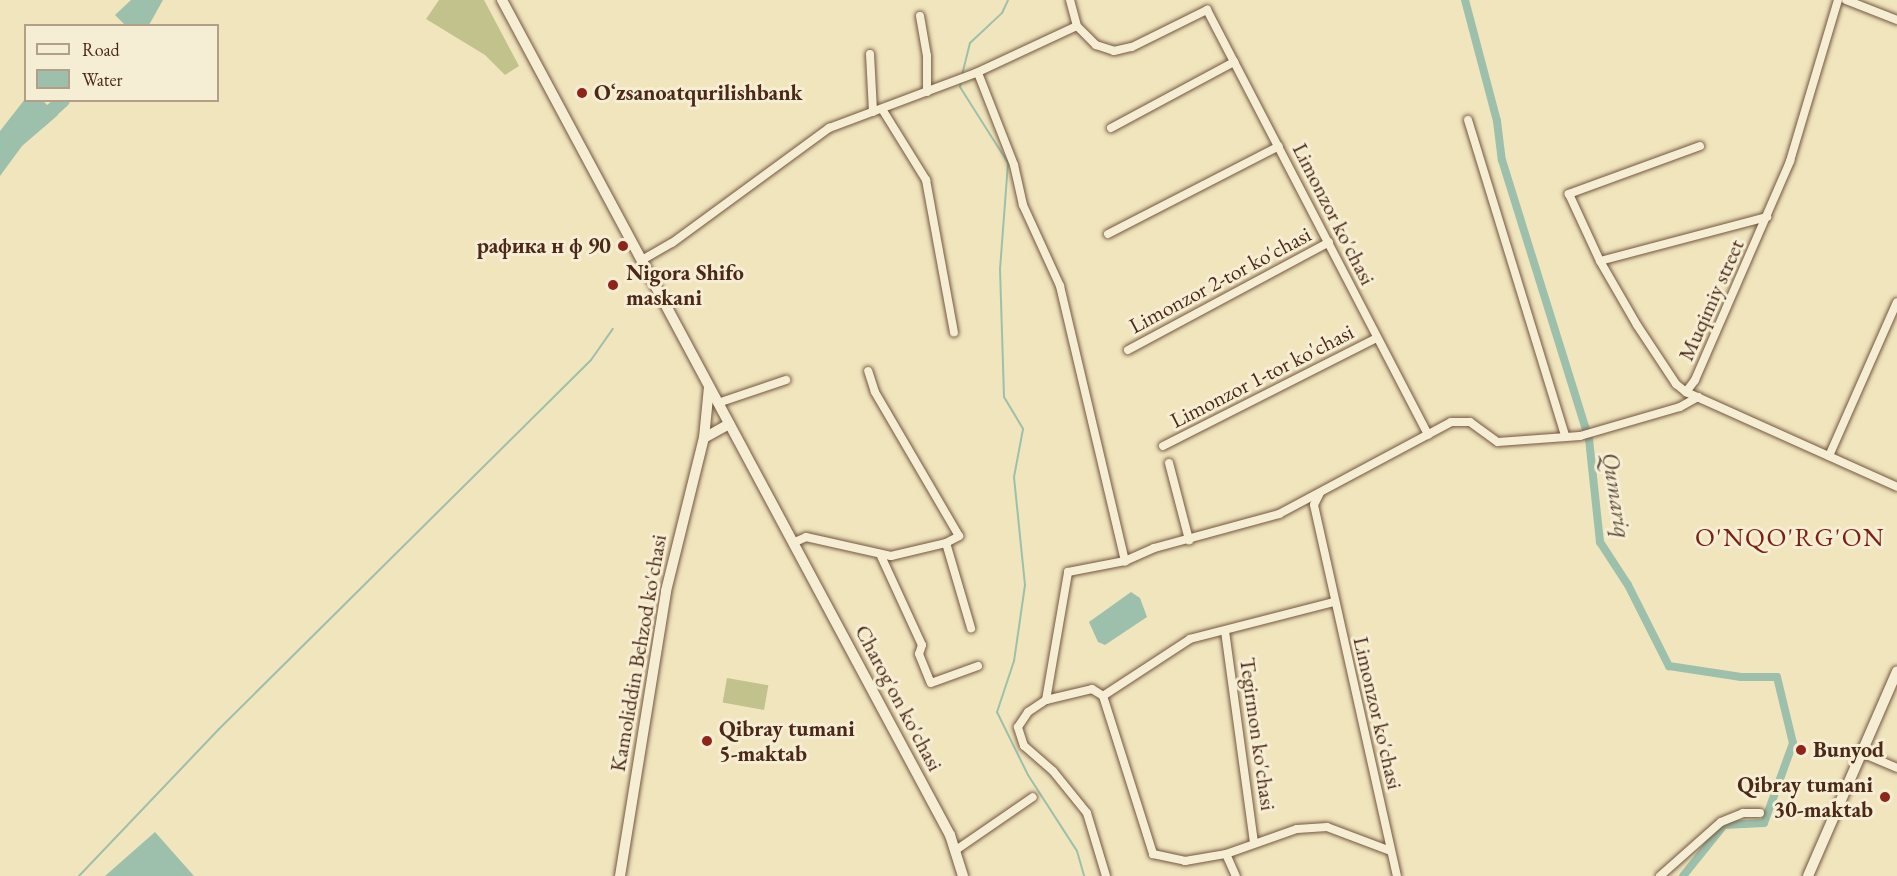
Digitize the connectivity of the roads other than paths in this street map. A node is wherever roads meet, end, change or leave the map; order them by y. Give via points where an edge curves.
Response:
1 (502, 0) edge
2 (1070, 0) edge
3 (1838, 0) edge
4 (1846, 0) edge
5 (920, 16) dead end
6 (1897, 20) edge
7 (1077, 26) junction
8 (870, 54) dead end
9 (1234, 62) junction
10 (976, 73) junction
11 (927, 92) junction
12 (882, 109) junction
13 (873, 112) junction
14 (1468, 120) dead end
15 (1111, 128) dead end
16 (1279, 146) junction
17 (1700, 146) dead end
18 (1767, 218) junction
19 (1108, 234) dead end
20 (1329, 242) junction
21 (642, 260) junction
22 (1600, 261) junction
23 (1897, 302) edge
24 (954, 332) dead end
25 (1377, 338) junction
26 (1128, 350) dead end
27 (868, 371) dead end
28 (786, 380) dead end
29 (709, 387) junction
30 (1686, 392) junction
31 (1698, 397) junction
32 (718, 404) junction
33 (729, 424) junction
34 (1428, 435) junction
35 (1565, 436) junction
36 (704, 438) junction
37 (1163, 446) dead end
38 (1829, 456) junction
39 (1169, 463) dead end
40 (1897, 487) edge
41 (1322, 490) junction
42 (1189, 540) junction
43 (795, 542) junction
44 (946, 543) junction
45 (881, 556) junction
46 (1125, 561) junction
47 (1334, 602) junction
48 (971, 628) dead end
49 (1225, 631) junction
50 (978, 666) dead end
51 (1897, 671) edge
52 (1102, 696) junction
53 (1046, 699) junction
54 (1862, 753) junction
55 (1897, 768) edge
56 (1033, 797) dead end
57 (1760, 813) dead end
58 (1254, 843) junction
59 (956, 850) junction
60 (1391, 852) junction
61 (1226, 854) junction
62 (620, 876) edge
63 (963, 876) edge
64 (1106, 876) edge
65 (1236, 876) edge
66 (1397, 876) edge
67 (1660, 876) edge
68 (1808, 876) edge

1 - 21 main road, Charog'on ko'chasi
2 - 7 street
3 - 18 street, Muqimiy street via 1790,161
4 - 6 street
5 - 11 street via 927,56
7 - 9 street, Limonzor ko'chasi via 1096,45 1114,51 1132,47 1208,10
7 - 10 street
8 - 13 street
9 - 15 street
9 - 16 street, Limonzor ko'chasi
10 - 11 street
10 - 46 street via 1014,165 1023,205 1060,286
11 - 12 street
12 - 13 street
12 - 24 street via 926,180
13 - 21 street via 829,128 672,243
14 - 35 street
16 - 19 street
16 - 20 street, Limonzor ko'chasi
17 - 22 street via 1569,194
18 - 22 street
18 - 30 street, Muqimiy street via 1695,380
20 - 25 street, Limonzor ko'chasi
20 - 26 street, Limonzor 2-tor ko'chasi
21 - 29 main road, Charog'on ko'chasi
22 - 30 street via 1637,326 1676,384
23 - 38 street
25 - 34 street, Limonzor ko'chasi
25 - 37 street, Limonzor 1-tor ko'chasi
27 - 44 street via 887,413 960,532
28 - 32 street
29 - 32 main road, Charog'on ko'chasi
29 - 36 main road, Kamoliddin Behzod ko'chasi
30 - 31 street, Muqimiy street
31 - 35 street via 1680,407 1596,432
31 - 38 street, Muqimiy street
32 - 33 main road, Charog'on ko'chasi
33 - 36 main road
33 - 43 main road, Charog'on ko'chasi
34 - 35 street via 1461,420 1498,442
34 - 41 street
36 - 62 main road, Kamoliddin Behzod ko'chasi via 666,591
38 - 40 street, Muqimiy street
39 - 42 street
41 - 42 street via 1279,514
41 - 47 street, Limonzor ko'chasi via 1314,505
42 - 46 street via 1154,548
43 - 45 street via 806,537
43 - 59 main road, Charog'on ko'chasi
44 - 45 street
44 - 48 street
45 - 50 street via 922,645 919,654 931,683
46 - 53 street via 1068,572
47 - 49 street
47 - 60 street, Limonzor ko'chasi
49 - 52 street via 1190,639
49 - 58 street, Tegirmon ko'chasi
51 - 54 main road
52 - 53 street via 1092,689
52 - 61 street via 1154,854 1185,861
53 - 64 street via 1028,712 1018,728 1024,746 1053,771 1087,813
54 - 55 street
54 - 68 main road
56 - 59 street
57 - 67 street via 1743,813 1720,822
58 - 60 street via 1298,829 1327,827
58 - 61 street
59 - 63 main road, Charog'on ko'chasi
60 - 66 street, Limonzor ko'chasi
61 - 65 street

